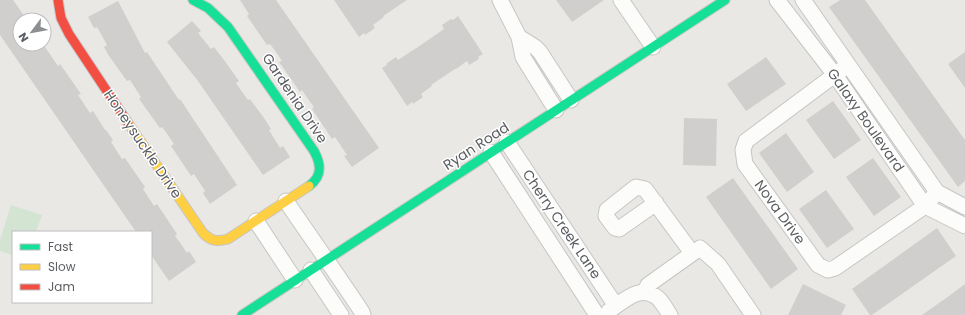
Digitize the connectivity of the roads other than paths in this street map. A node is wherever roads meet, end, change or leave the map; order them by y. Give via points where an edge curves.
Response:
1 (58, 0) edge
2 (193, 0) edge
3 (500, 0) edge
4 (621, 0) edge
5 (725, 0) edge
6 (777, 0) edge
7 (802, 0) edge
8 (519, 37) junction
9 (653, 47) junction
10 (848, 65) junction
11 (834, 75) junction
12 (572, 100) junction
13 (556, 110) junction
14 (507, 142) junction
15 (491, 152) junction
16 (937, 192) junction
17 (286, 201) junction
18 (656, 203) dead end
19 (925, 206) junction
20 (965, 207) edge
21 (271, 211) joint
22 (256, 221) junction
23 (965, 226) edge
24 (692, 253) junction
25 (326, 260) junction
26 (311, 270) junction
27 (295, 280) junction
28 (645, 292) junction
29 (616, 306) junction
30 (242, 315) edge
31 (341, 315) edge
32 (363, 315) edge
33 (597, 315) edge
34 (603, 315) edge
35 (670, 315) edge
36 (753, 315) edge

1 - 22 street, Honeysuckle Drive via 64,27 69,36 203,233 211,240 221,242
2 - 17 street, Gardenia Drive via 208,8 240,42 318,158 320,170 317,179
3 - 8 street
4 - 9 street
5 - 9 street, Ryan Road
6 - 11 street, Galaxy Boulevard
7 - 10 street, Galaxy Boulevard
8 - 12 street via 540,52
8 - 13 street via 523,57
9 - 12 street, Ryan Road
10 - 11 street, Nova Drive
10 - 16 street, Galaxy Boulevard
11 - 19 street, Galaxy Boulevard
11 - 19 street, Nova Drive via 746,141 743,150 745,164 818,265 828,270
12 - 13 street, Ryan Road
13 - 14 street, Ryan Road
14 - 15 street, Ryan Road
14 - 29 street, Cherry Creek Lane
15 - 25 street, Ryan Road
15 - 33 street, Cherry Creek Lane
16 - 19 street, Nova Drive
16 - 20 street, Galaxy Boulevard
17 - 21 street, Gardenia Drive
17 - 25 street
18 - 24 street
19 - 23 street, Galaxy Boulevard
21 - 22 street, Honeysuckle Drive
22 - 27 street
24 - 28 street via 648,285
24 - 36 street via 700,248 718,264
25 - 26 street, Ryan Road
25 - 32 street
26 - 27 street, Ryan Road
26 - 31 street
27 - 30 street, Ryan Road
28 - 29 street via 636,293
28 - 35 street via 660,300
29 - 34 street

